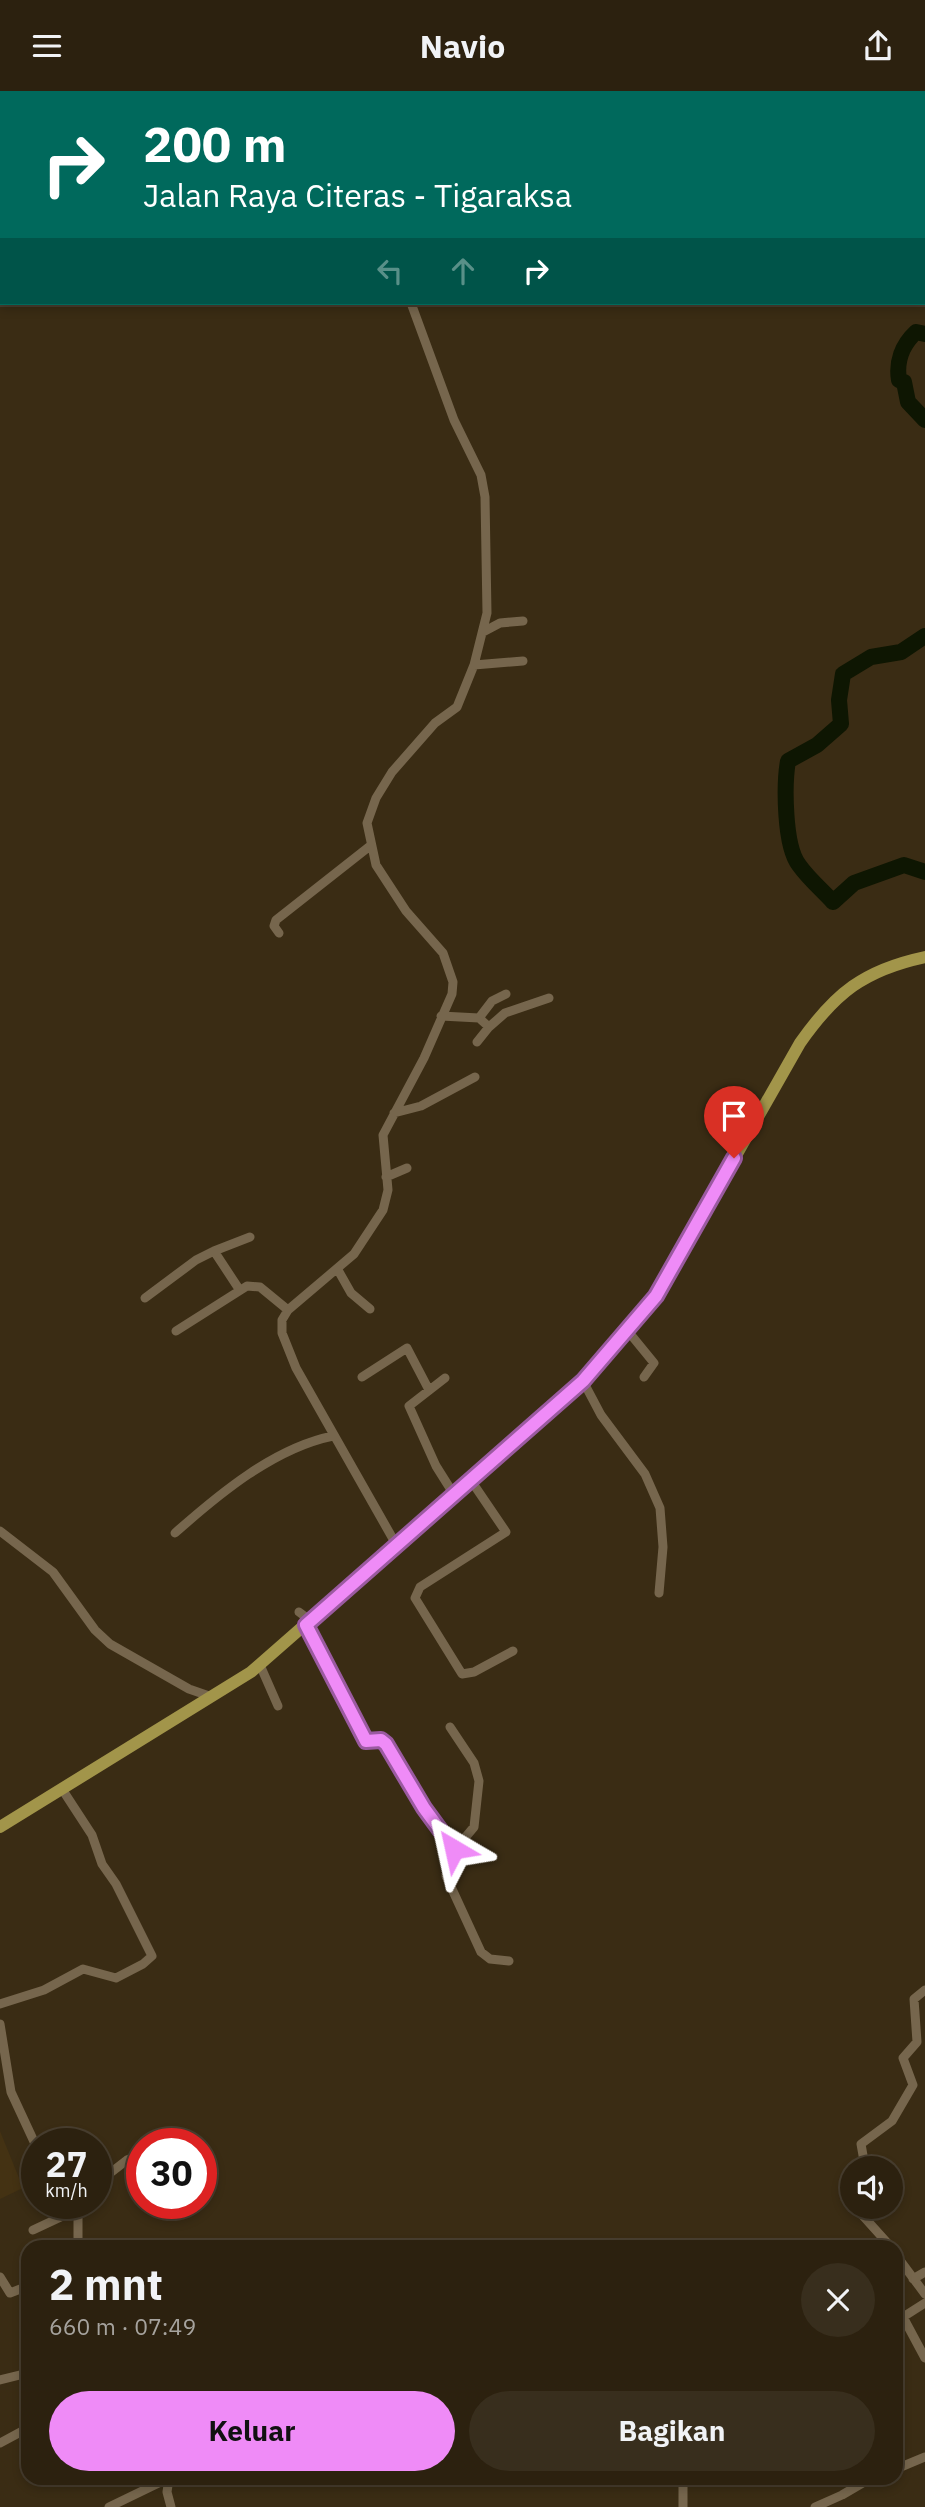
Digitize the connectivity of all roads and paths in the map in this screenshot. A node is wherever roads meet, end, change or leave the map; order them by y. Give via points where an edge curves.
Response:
1 (412, 305) edge
2 (523, 621) dead end
3 (483, 632) junction
4 (523, 661) dead end
5 (474, 665) junction
6 (370, 846) junction
7 (279, 933) dead end
8 (925, 957) edge
9 (506, 994) dead end
10 (549, 998) dead end
11 (441, 1016) junction
12 (479, 1018) junction
13 (489, 1027) junction
14 (477, 1042) dead end
15 (475, 1077) dead end
16 (394, 1113) junction
17 (407, 1168) dead end
18 (386, 1177) junction
19 (250, 1237) dead end
20 (214, 1251) junction
21 (338, 1270) junction
22 (239, 1289) junction
23 (145, 1298) dead end
24 (370, 1308) dead end
25 (288, 1310) junction
26 (627, 1330) junction
27 (176, 1331) dead end
28 (362, 1377) dead end
29 (644, 1377) dead end
30 (445, 1378) dead end
31 (583, 1381) junction
32 (429, 1390) junction
33 (333, 1436) junction
34 (470, 1479) junction
35 (453, 1493) junction
36 (0, 1531) edge
37 (175, 1533) dead end
38 (397, 1546) junction
39 (659, 1593) dead end
40 (299, 1612) dead end
41 (309, 1623) junction
42 (513, 1651) dead end
43 (260, 1665) junction
44 (212, 1697) junction
45 (278, 1706) dead end
46 (450, 1727) dead end
47 (62, 1789) junction
48 (0, 1826) edge
49 (454, 1849) junction
50 (509, 1961) dead end
51 (925, 1990) edge
52 (0, 2004) edge
53 (0, 2024) edge
54 (28, 2128) edge
55 (863, 2156) edge
56 (126, 2161) edge
57 (112, 2172) edge
58 (54, 2219) edge
59 (79, 2219) edge
60 (866, 2219) edge
61 (33, 2230) dead end
62 (78, 2240) edge
63 (885, 2240) edge
64 (903, 2265) edge
65 (925, 2272) edge
66 (0, 2277) edge
67 (913, 2279) junction
68 (21, 2289) edge
69 (925, 2294) edge
70 (925, 2303) edge
71 (925, 2358) edge
72 (21, 2375) edge
73 (0, 2380) edge
74 (21, 2432) edge
75 (0, 2443) edge
76 (925, 2457) edge
77 (903, 2466) edge
78 (154, 2485) edge
79 (168, 2485) edge
80 (683, 2485) edge
81 (859, 2485) edge
82 (108, 2507) edge
83 (171, 2507) edge
84 (683, 2507) edge
85 (815, 2507) edge

1 - 3 street via 454,420 481,475 487,577
2 - 3 street via 500,623
3 - 5 street
4 - 5 street
5 - 6 street via 457,707 416,743 376,798 367,823
6 - 7 street via 276,920
6 - 11 street via 395,897 449,966 452,994
8 - 26 main road via 860,982 822,1011 656,1296
9 - 12 street via 492,1001
10 - 13 street via 505,1013
11 - 12 street
11 - 16 street
12 - 13 street
13 - 14 street
15 - 16 street via 421,1106
16 - 18 street via 383,1135
17 - 18 street
18 - 21 street via 383,1210 364,1242
19 - 20 street
20 - 22 street
20 - 23 street
21 - 24 street via 349,1290
21 - 25 street
22 - 25 street via 260,1287
22 - 27 street
25 - 33 street via 282,1333
26 - 29 street via 654,1363
26 - 31 main road
28 - 32 street via 407,1348
30 - 32 street
31 - 34 main road
31 - 39 street via 601,1415 645,1474 660,1508
32 - 35 street via 409,1406
33 - 37 street via 309,1441 259,1469 208,1503
33 - 38 street
34 - 35 main road
34 - 42 street via 506,1532 420,1587 415,1598 462,1674
35 - 38 main road
36 - 44 street via 53,1571 94,1630 110,1644
38 - 41 main road
40 - 41 street
41 - 43 main road
41 - 49 street via 366,1741 386,1744
43 - 44 main road
43 - 45 street
44 - 47 main road
46 - 49 street via 474,1763 479,1781 474,1826
47 - 48 main road
47 - 52 street via 92,1835 102,1864 152,1956 116,1978 83,1969 44,1990
49 - 50 street via 446,1876 477,1944 490,1959
51 - 55 street via 914,1999 917,2042 903,2058 913,2085 892,2121 861,2144
53 - 54 street via 11,2092
56 - 57 street
58 - 61 street
59 - 62 street
60 - 63 street
64 - 67 street
65 - 67 street
66 - 68 street via 10,2293
67 - 69 street
70 - 71 street via 903,2317
72 - 73 street
74 - 75 street
76 - 77 street
78 - 82 street
79 - 83 street
80 - 84 street
81 - 85 street

